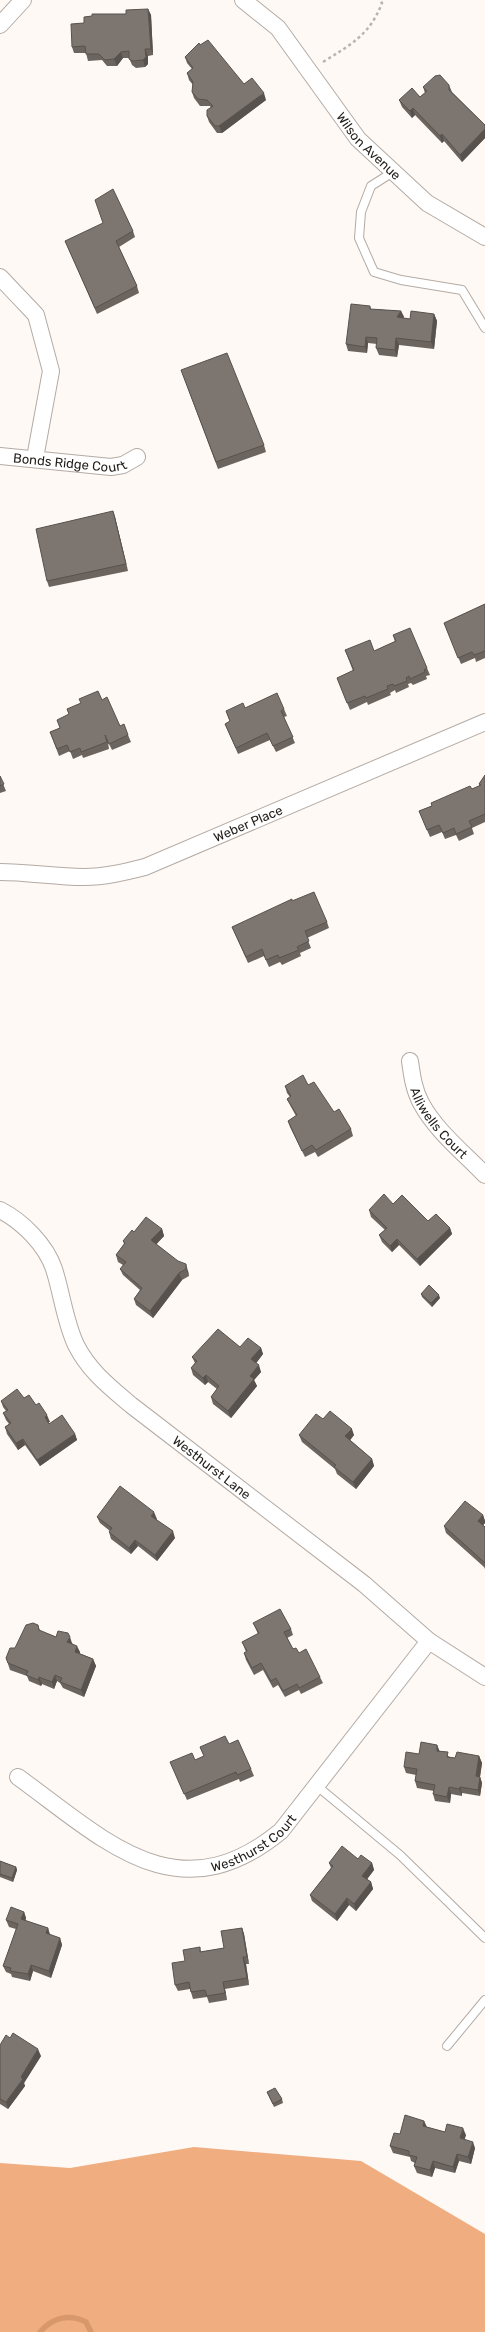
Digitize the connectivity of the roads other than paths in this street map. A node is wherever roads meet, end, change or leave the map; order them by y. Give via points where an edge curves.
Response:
1 (23, 0) edge
2 (244, 0) edge
3 (0, 25) edge
4 (393, 172) junction
5 (485, 237) edge
6 (0, 277) edge
7 (485, 328) edge
8 (0, 456) edge
9 (137, 457) dead end
10 (35, 458) junction
11 (485, 722) edge
12 (0, 872) edge
13 (410, 1062) dead end
14 (485, 1175) edge
15 (0, 1210) edge
16 (428, 1641) junction
17 (485, 1677) edge
18 (18, 1777) dead end
19 (318, 1786) junction
20 (485, 1938) edge
21 (485, 2000) edge
22 (447, 2046) dead end

1 - 3 street
2 - 4 street, Wilson Avenue via 278,28 358,139
4 - 5 street, Wilson Avenue via 427,203
4 - 7 lane via 371,186 361,212 359,238 374,272 401,280 462,290
6 - 10 street via 36,315 50,371
8 - 10 street, Bonds Ridge Court
9 - 10 street, Bonds Ridge Court via 123,465 111,467
11 - 12 street, Weber Place via 145,867 116,874 86,877
13 - 14 street, Alliwells Court via 420,1103 431,1119
15 - 16 street, Westhurst Lane via 21,1224 37,1240 50,1259 72,1335 89,1367 97,1376 364,1584
16 - 17 street, Westhurst Lane
16 - 19 street, Westhurst Court
18 - 19 street, Westhurst Court via 129,1855 152,1864 176,1868 200,1868 222,1864 264,1845 281,1831
19 - 20 lane via 400,1855
21 - 22 lane

